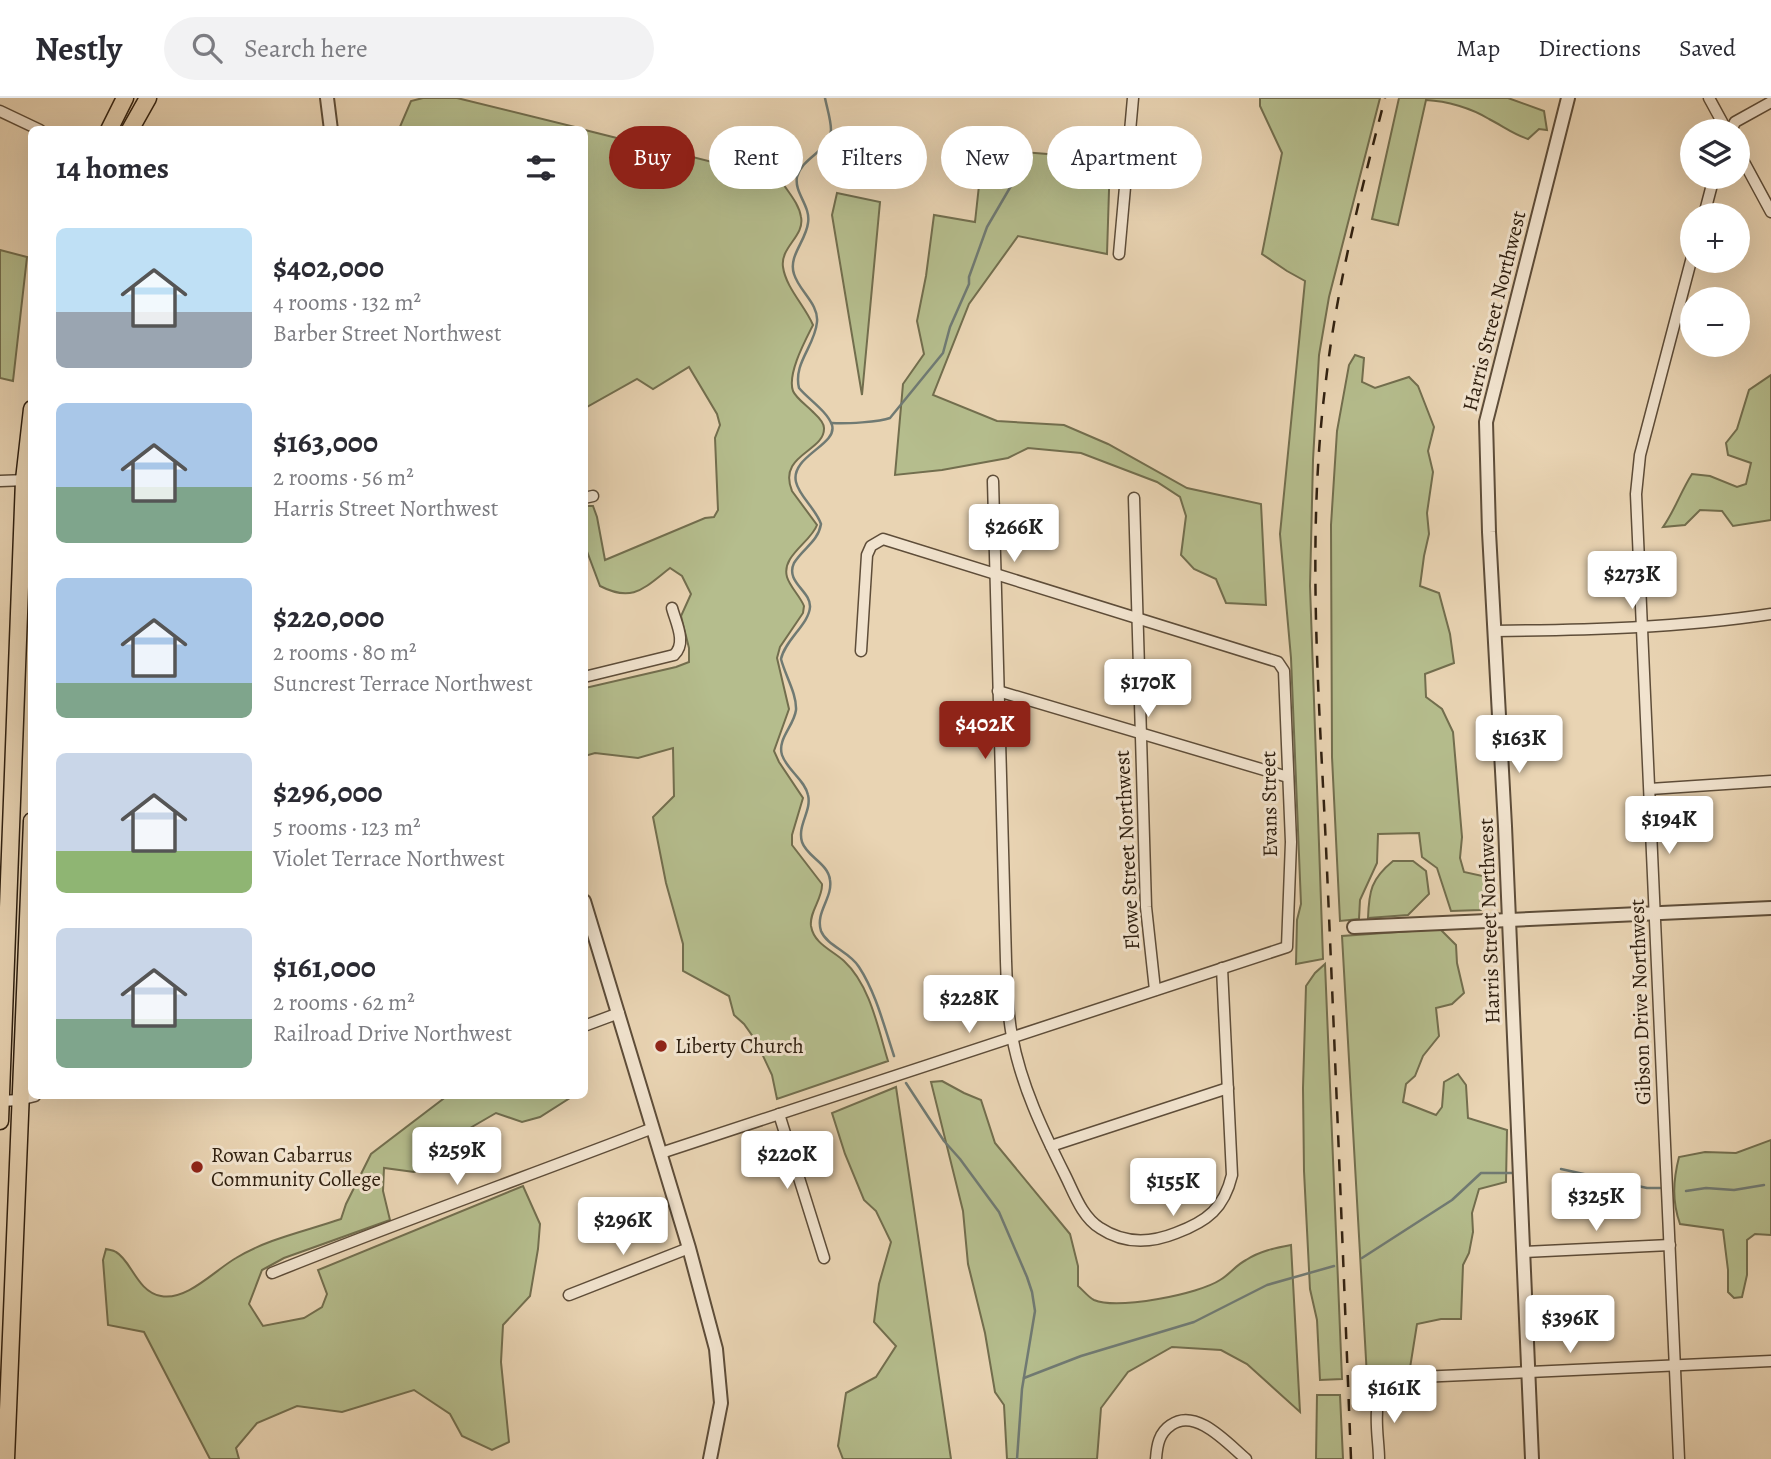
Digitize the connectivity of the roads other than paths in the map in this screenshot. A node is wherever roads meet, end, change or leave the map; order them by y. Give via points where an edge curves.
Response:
1 (125, 98) edge
2 (148, 98) edge
3 (327, 98) edge
4 (1133, 98) edge
5 (1568, 98) edge
6 (1709, 98) edge
7 (1771, 102) edge
8 (0, 111) edge
9 (1722, 119) edge
10 (1740, 119) edge
11 (32, 126) edge
12 (111, 126) edge
13 (132, 126) edge
14 (330, 126) edge
15 (1750, 173) edge
16 (1771, 212) edge
17 (1119, 254) dead end
18 (1688, 273) edge
19 (28, 480) edge
20 (0, 481) edge
21 (993, 481) dead end
22 (1133, 498) dead end
23 (994, 573) junction
24 (672, 608) dead end
25 (1771, 614) edge
26 (1137, 618) junction
27 (1642, 626) junction
28 (1494, 631) junction
29 (861, 651) dead end
30 (588, 676) edge
31 (998, 691) junction
32 (23, 731) edge
33 (1141, 733) junction
34 (7, 776) edge
35 (1289, 777) junction
36 (1771, 781) edge
37 (1650, 789) junction
38 (1771, 908) edge
39 (1656, 913) junction
40 (588, 914) edge
41 (1508, 921) junction
42 (1354, 927) dead end
43 (1222, 968) junction
44 (1156, 990) junction
45 (3, 998) edge
46 (619, 1013) junction
47 (588, 1025) edge
48 (1012, 1037) junction
49 (28, 1043) edge
50 (1228, 1088) junction
51 (27, 1098) edge
52 (1, 1101) edge
53 (779, 1114) junction
54 (0, 1121) edge
55 (653, 1128) junction
56 (1051, 1146) junction
57 (661, 1153) junction
58 (1670, 1245) junction
59 (689, 1248) junction
60 (1524, 1252) junction
61 (824, 1258) dead end
62 (272, 1273) dead end
63 (569, 1295) dead end
64 (0, 1299) edge
65 (1771, 1361) edge
66 (1675, 1365) junction
67 (1529, 1373) junction
68 (0, 1375) edge
69 (0, 1398) edge
70 (6, 1442) junction
71 (6, 1459) edge
72 (710, 1459) edge
73 (1156, 1459) edge
74 (1246, 1459) edge
75 (1380, 1459) edge
76 (1532, 1459) edge
77 (1679, 1459) edge

1 - 12 highway
2 - 13 highway
3 - 14 street
4 - 17 street
5 - 28 street, Harris Street Northwest via 1486,422
6 - 9 street
7 - 10 street
8 - 11 street
15 - 16 street
18 - 27 street, Gibson Drive Northwest via 1637,477
19 - 20 street
19 - 32 highway
21 - 23 street
22 - 26 street, Flowe Street Northwest
23 - 26 street
23 - 29 street via 883,539 876,542 867,555
23 - 31 street
24 - 30 street via 681,642 674,655
25 - 27 street
26 - 33 street, Flowe Street Northwest
26 - 35 street, Evans Street via 1278,662 1284,671
27 - 28 street
27 - 37 street, Gibson Drive Northwest
28 - 41 street, Harris Street Northwest
31 - 33 street
31 - 48 street
32 - 34 highway
33 - 35 street
33 - 44 street, Flowe Street Northwest via 1146,907
34 - 45 highway
35 - 43 street, Evans Street via 1287,947
36 - 37 street
37 - 39 street, Gibson Drive Northwest
38 - 39 street
39 - 41 street
39 - 58 street, Gibson Drive Northwest
40 - 46 street
41 - 42 street
41 - 60 street, Harris Street Northwest
43 - 44 street
43 - 50 street
44 - 48 street
45 - 52 highway
46 - 47 street
46 - 55 street
48 - 53 street
48 - 56 street via 1036,1116
49 - 51 highway
50 - 56 street
50 - 56 street via 1232,1175 1227,1193 1200,1223 1159,1240 1134,1241 1098,1227 1084,1212
51 - 52 street
51 - 70 highway
52 - 54 highway
53 - 57 street
53 - 61 street
55 - 57 street
55 - 62 street
57 - 59 street
58 - 60 street
58 - 66 street, Gibson Drive Northwest
59 - 63 street
59 - 72 street via 716,1349 721,1390
60 - 67 street, Harris Street Northwest
64 - 68 highway
65 - 66 street
66 - 67 street
66 - 77 street, Gibson Drive Northwest
67 - 75 street via 1407,1376 1383,1386 1377,1398
67 - 76 street, Harris Street Northwest
69 - 70 highway
70 - 71 highway
73 - 74 street via 1163,1432 1171,1424 1189,1419 1206,1426

